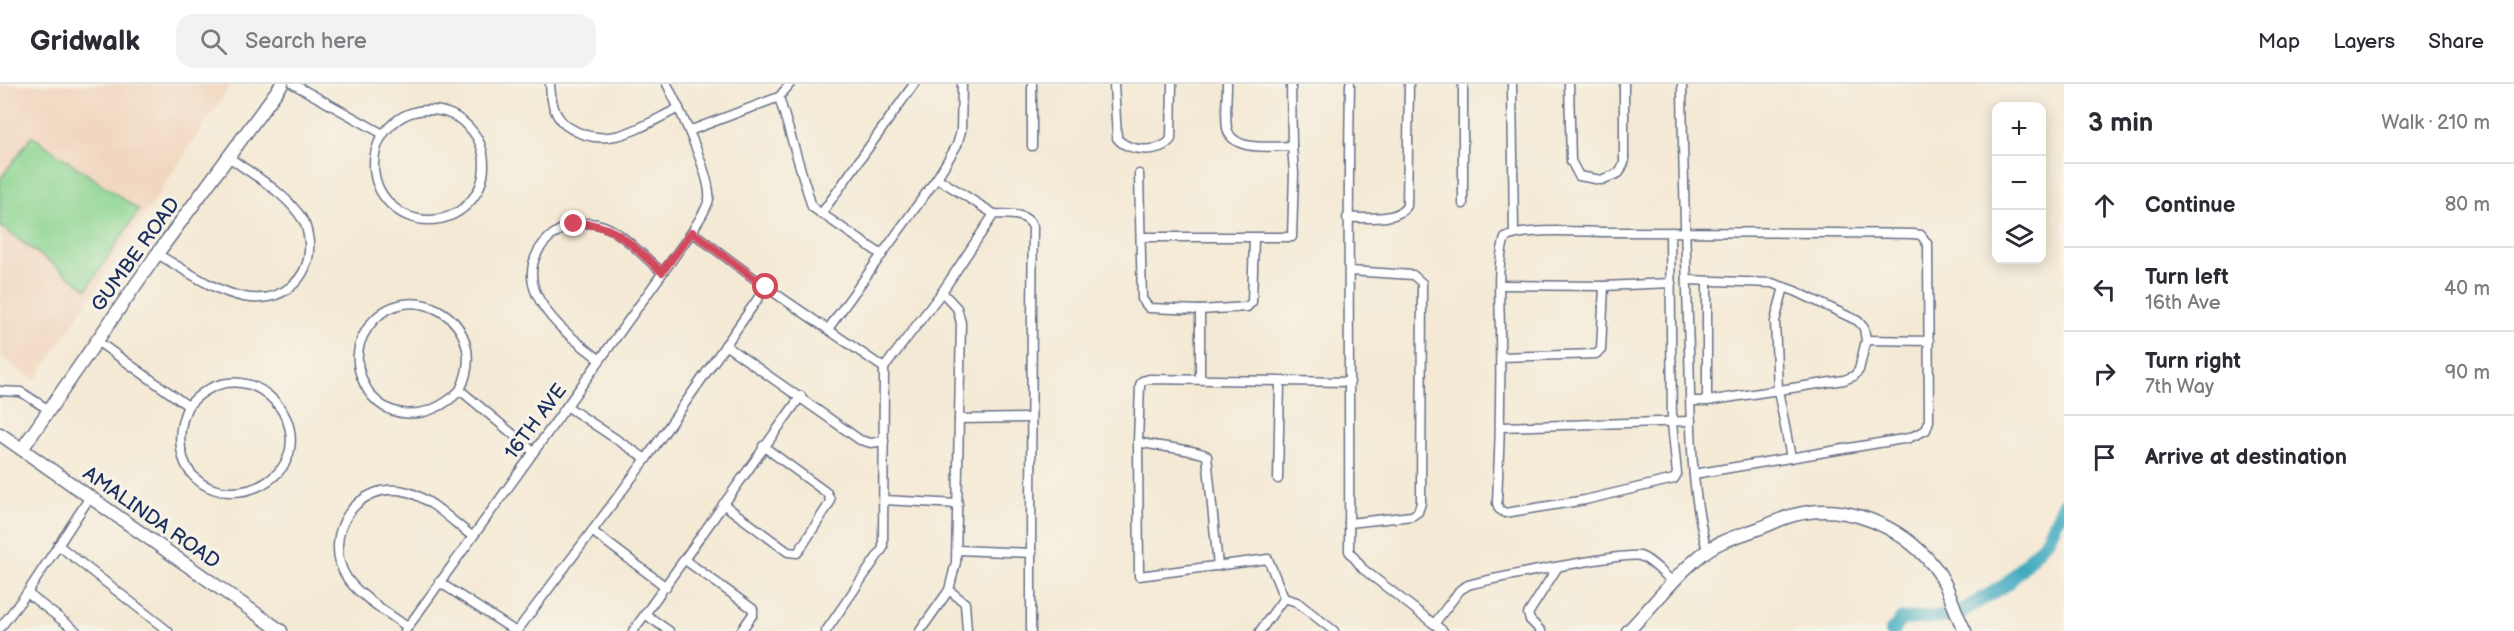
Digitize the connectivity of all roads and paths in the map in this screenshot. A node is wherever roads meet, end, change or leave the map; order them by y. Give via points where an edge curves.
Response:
1 (282, 84) edge
2 (293, 84) edge
3 (550, 84) edge
4 (667, 84) edge
5 (790, 84) edge
6 (914, 84) edge
7 (962, 84) edge
8 (1032, 84) edge
9 (1114, 84) edge
10 (1172, 84) edge
11 (1227, 84) edge
12 (1291, 84) edge
13 (1350, 84) edge
14 (1409, 84) edge
15 (1463, 84) edge
16 (1512, 84) edge
17 (1569, 84) edge
18 (1624, 84) edge
19 (1682, 84) edge
20 (779, 97) junction
21 (679, 108) junction
22 (689, 131) junction
23 (382, 134) junction
24 (1292, 146) junction
25 (1032, 147) dead end
26 (230, 158) junction
27 (1139, 174) dead end
28 (937, 178) junction
29 (1463, 204) dead end
30 (821, 214) junction
31 (994, 214) junction
32 (1347, 218) junction
33 (1684, 231) junction
34 (692, 232) junction
35 (1670, 232) junction
36 (1514, 233) junction
37 (1141, 237) junction
38 (1254, 238) junction
39 (157, 254) junction
40 (882, 255) junction
41 (1350, 271) junction
42 (662, 272) junction
43 (1687, 280) junction
44 (1707, 281) junction
45 (1671, 283) junction
46 (1500, 285) junction
47 (1604, 286) junction
48 (766, 287) junction
49 (1784, 287) junction
50 (942, 292) junction
51 (1200, 310) junction
52 (828, 330) junction
53 (1866, 340) junction
54 (97, 341) junction
55 (1929, 341) junction
56 (725, 345) junction
57 (1501, 357) junction
58 (599, 359) junction
59 (884, 368) junction
60 (1200, 378) junction
61 (1280, 382) junction
62 (1350, 382) junction
63 (460, 390) junction
64 (1778, 390) junction
65 (0, 391) edge
66 (801, 396) junction
67 (1691, 401) junction
68 (1707, 401) junction
69 (188, 406) junction
70 (568, 407) junction
71 (49, 410) junction
72 (1030, 418) junction
73 (959, 419) junction
74 (1691, 421) junction
75 (1672, 423) junction
76 (1501, 428) junction
77 (0, 434) edge
78 (884, 441) junction
79 (1138, 442) junction
80 (763, 446) junction
81 (22, 449) junction
82 (533, 451) junction
83 (1791, 458) junction
84 (646, 459) junction
85 (1694, 474) junction
86 (1278, 478) dead end
87 (90, 496) junction
88 (884, 500) junction
89 (723, 504) junction
90 (958, 504) junction
91 (1349, 523) junction
92 (592, 531) junction
93 (472, 536) junction
94 (58, 545) junction
95 (957, 550) junction
96 (1707, 550) junction
97 (1032, 554) junction
98 (685, 560) junction
99 (1218, 566) junction
100 (1557, 568) junction
101 (439, 582) junction
102 (1673, 582) junction
103 (666, 587) junction
104 (949, 590) junction
105 (27, 593) junction
106 (1284, 598) junction
107 (645, 614) junction
108 (1434, 624) junction
109 (0, 628) edge
110 (406, 629) edge
111 (1963, 629) edge
112 (1631, 630) edge
113 (76, 631) edge
114 (168, 631) edge
115 (281, 631) edge
116 (516, 631) edge
117 (633, 631) edge
118 (669, 631) edge
119 (741, 631) edge
120 (826, 631) edge
121 (920, 631) edge
122 (967, 631) edge
123 (1030, 631) edge
124 (1260, 631) edge
125 (1334, 631) edge
126 (1443, 631) edge
127 (1541, 631) edge

1 - 26 street, GUMBE ROAD
2 - 23 street
3 - 21 street via 554,111 565,125 583,136 610,138
4 - 21 street, 16TH AVE
5 - 20 street
6 - 30 street
7 - 28 street via 959,139
8 - 25 street
9 - 10 street via 1117,138 1127,147 1140,149 1160,148 1171,139
11 - 24 street via 1230,135 1251,146
12 - 24 street
13 - 32 street
14 - 32 street via 1407,206 1393,216
15 - 29 street
16 - 36 street
17 - 18 street via 1573,169 1579,176 1601,180 1619,173 1624,163
19 - 33 street
20 - 22 street
20 - 30 street via 810,201
21 - 22 street, 16TH AVE
22 - 34 street, 16TH AVE via 709,189 706,207
23 - 23 street via 373,161 374,176 387,201 398,211 411,218 440,219 466,207 475,196 482,183 484,154 475,135 460,119 440,111 418,110 404,115
24 - 38 street via 1292,237
26 - 39 street, GUMBE ROAD
26 - 39 street via 286,199 305,222 310,251 300,279 274,296 243,297 210,284
27 - 37 street
28 - 31 street
28 - 40 street
30 - 40 street
31 - 50 street
31 - 72 street via 1027,218 1033,227
32 - 41 street
33 - 35 street
33 - 43 street
33 - 55 street via 1921,235 1929,253
34 - 42 street, 16TH AVE
34 - 48 street
35 - 36 street
35 - 45 street
36 - 46 street via 1505,238 1502,247
37 - 38 street
37 - 51 street via 1145,304 1149,308
38 - 51 street via 1252,302 1237,309
39 - 54 street, GUMBE ROAD
40 - 52 street
41 - 62 street
41 - 91 street via 1413,275 1422,283 1421,503 1412,516
42 - 58 street, 16TH AVE
42 - 58 street via 604,226 574,224 553,233 543,243 533,266 535,291 561,329
43 - 44 street
43 - 67 street
44 - 49 street via 1772,283
44 - 68 street
45 - 47 street
45 - 75 street
46 - 47 street
46 - 57 street
47 - 57 street via 1601,351
48 - 52 street
48 - 56 street
49 - 53 street via 1858,321
49 - 64 street via 1775,321
50 - 59 street
50 - 73 street via 960,314
51 - 60 street
52 - 59 street
53 - 55 street
53 - 64 street via 1854,376
54 - 69 street
54 - 71 street, GUMBE ROAD
55 - 83 street via 1926,430 1909,438
56 - 66 street
56 - 84 street
57 - 76 street
58 - 70 street, 16TH AVE
59 - 78 street
60 - 61 street
60 - 79 street via 1142,381
61 - 62 street
61 - 86 street
62 - 91 street
63 - 63 street via 469,362 468,348 464,334 444,313 424,305 403,304 377,317 360,340 358,369 363,383 382,405 410,414 424,413 438,408
63 - 82 street
64 - 68 street
64 - 83 street
65 - 71 street via 21,392
66 - 78 street via 860,440 871,444
66 - 80 street
67 - 68 street
67 - 74 street
69 - 69 street via 180,426 180,448 184,462 203,483 224,491 245,492 265,483 281,468 290,441 289,427 285,413 266,391 238,382 224,383 210,387
70 - 82 street, 16TH AVE
70 - 84 street
71 - 81 street, GUMBE ROAD
72 - 73 street
72 - 97 street
73 - 90 street
74 - 75 street
74 - 85 street
75 - 76 street
75 - 76 street via 1677,474 1674,479 1585,500 1505,513 1497,503
77 - 81 street, AMALINDA ROAD
78 - 88 street
79 - 99 street via 1200,451 1207,456
79 - 99 street via 1139,576
80 - 89 street
80 - 89 street via 830,499 799,551 788,552
81 - 87 street, AMALINDA ROAD
82 - 93 street, 16TH AVE
83 - 85 street
84 - 92 street
85 - 96 street
87 - 94 street
87 - 115 street, AMALINDA ROAD
88 - 90 street
88 - 120 street via 884,542 880,555
89 - 98 street
90 - 95 street
91 - 108 street via 1352,558
92 - 103 street
92 - 116 street
93 - 101 street, 16TH AVE
93 - 110 street via 422,498 407,492 376,492 350,509 337,537 341,568 349,581
94 - 105 street
94 - 114 street
95 - 97 street
95 - 104 street via 956,571
96 - 102 street
96 - 111 street via 1795,515 1823,511 1860,516 1913,542 1935,567
97 - 123 street
98 - 103 street
98 - 119 street via 753,609
99 - 106 street via 1268,559
100 - 102 street via 1631,555 1647,560
100 - 108 street via 1468,585
100 - 127 street via 1528,614
101 - 110 street, 16TH AVE
101 - 116 street
102 - 112 street
103 - 107 street
104 - 121 street
104 - 122 street via 965,603
105 - 109 street
105 - 113 street
106 - 124 street
106 - 125 street via 1297,602
107 - 117 street
107 - 118 street
108 - 126 street

